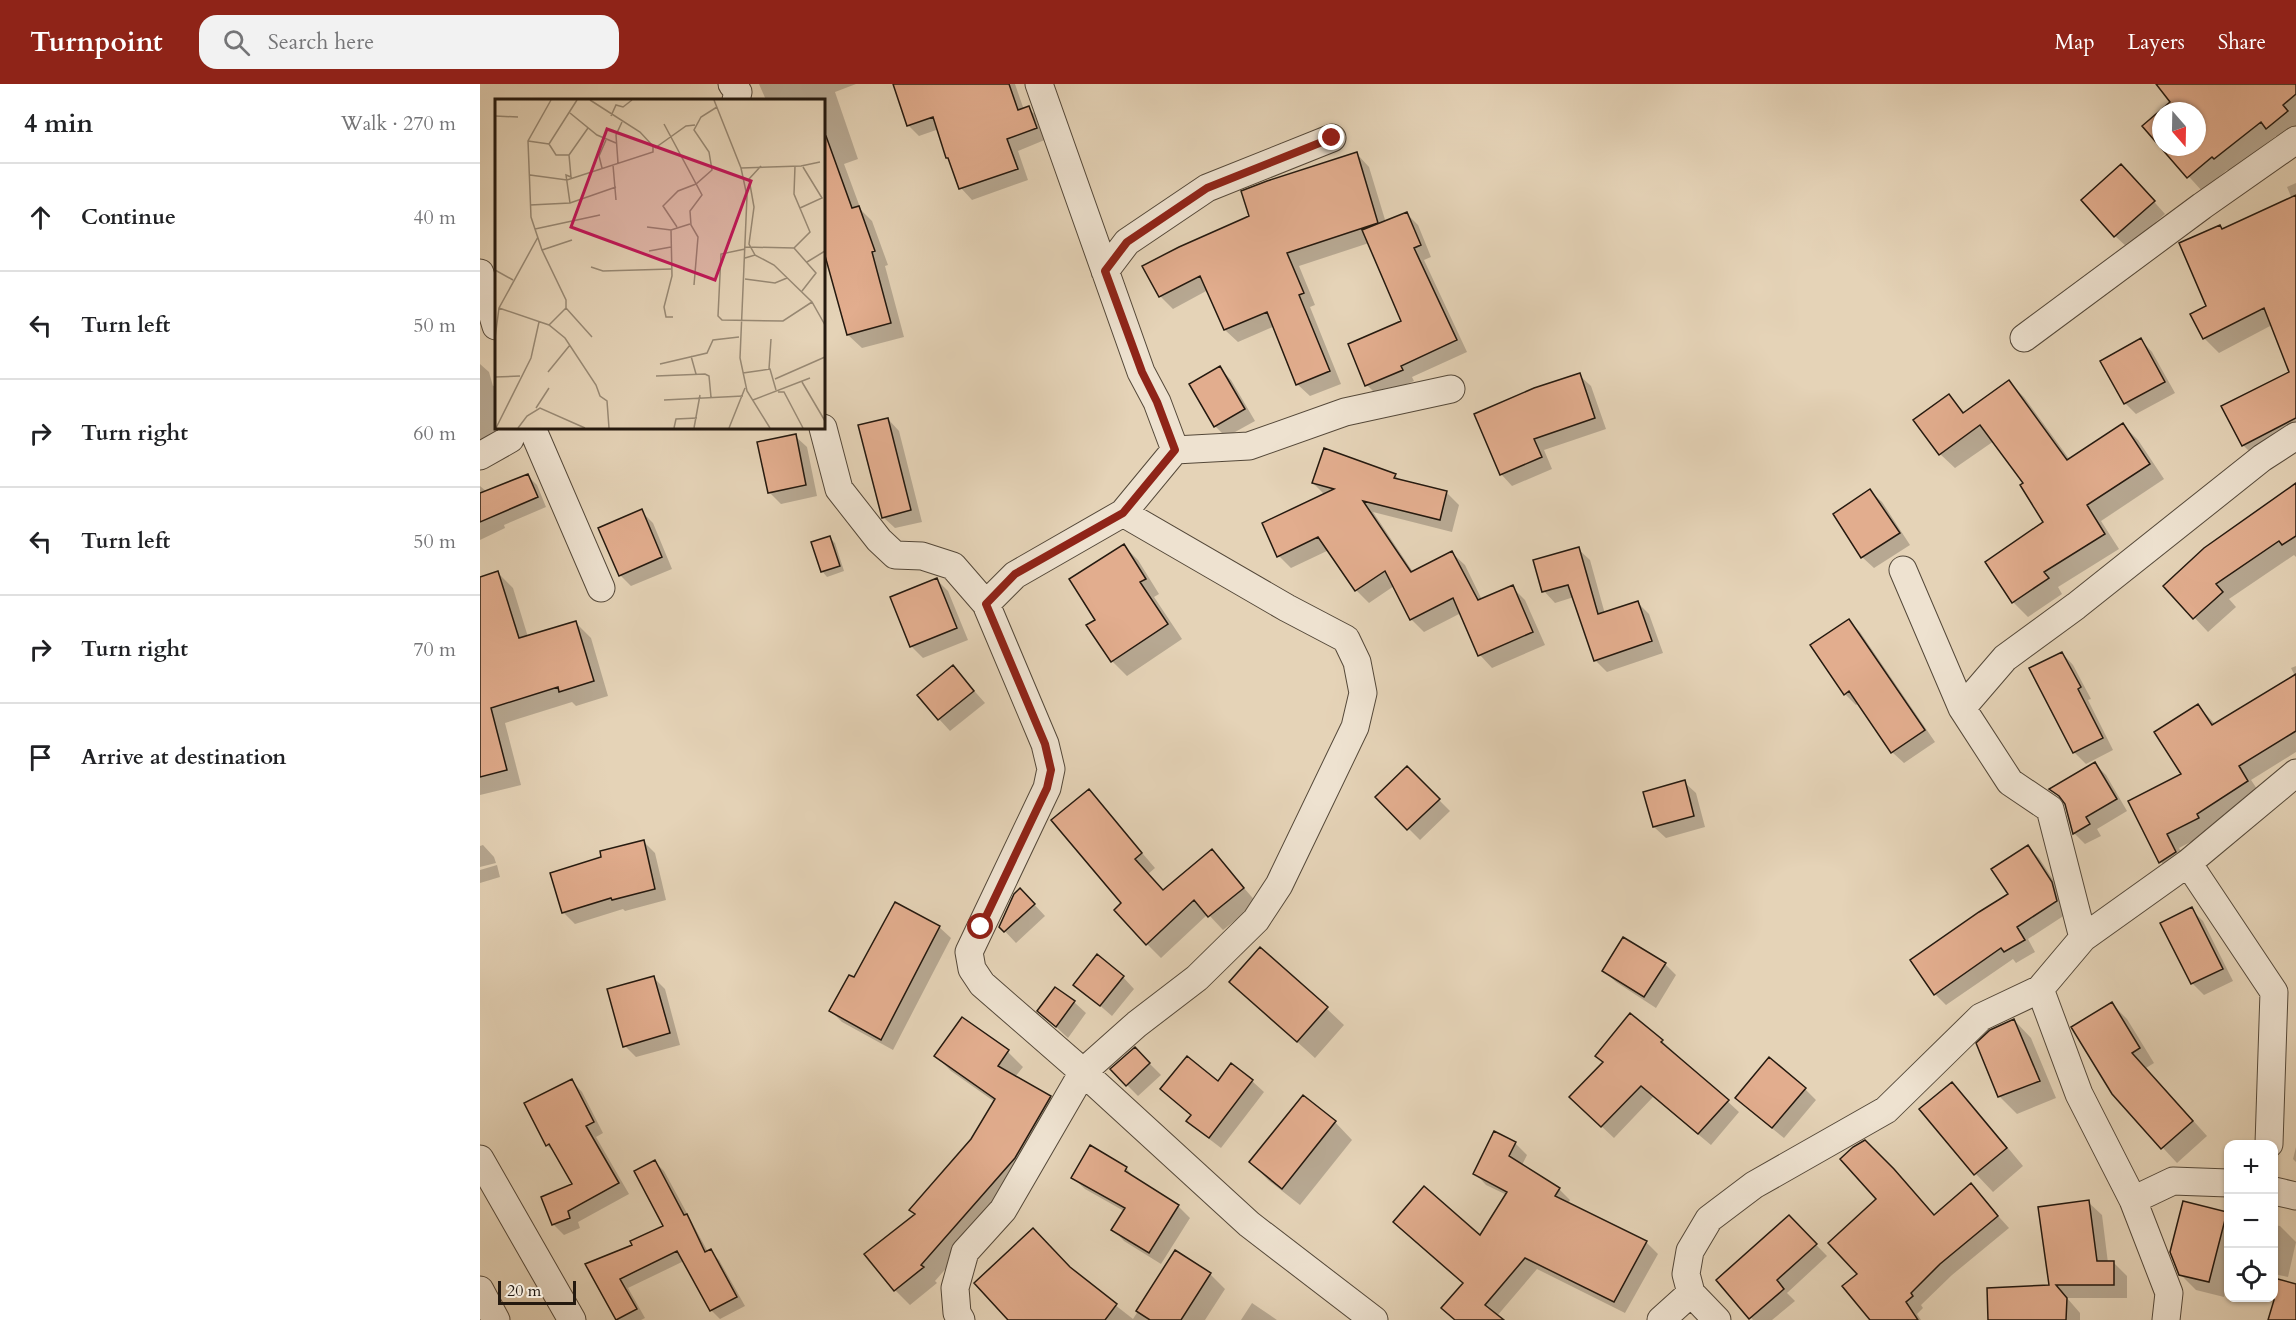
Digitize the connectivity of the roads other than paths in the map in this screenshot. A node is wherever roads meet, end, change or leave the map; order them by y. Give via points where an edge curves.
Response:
1 (732, 84) edge
2 (1039, 84) edge
3 (736, 99) edge
4 (1332, 138) dead end
5 (2296, 140) edge
6 (1093, 236) junction
7 (1127, 242) junction
8 (1105, 271) junction
9 (480, 273) edge
10 (495, 323) edge
11 (2024, 338) dead end
12 (1451, 389) dead end
13 (512, 429) edge
14 (532, 429) edge
15 (823, 429) edge
16 (2296, 436) edge
17 (1175, 450) junction
18 (480, 456) edge
19 (1123, 513) junction
20 (1903, 570) dead end
21 (601, 588) dead end
22 (986, 604) junction
23 (1962, 708) junction
24 (2296, 773) edge
25 (2188, 863) junction
26 (2083, 938) junction
27 (2040, 989) junction
28 (1083, 1072) junction
29 (2269, 1140) edge
30 (480, 1159) edge
31 (2224, 1183) edge
32 (2278, 1192) edge
33 (2296, 1196) edge
34 (2133, 1200) junction
35 (480, 1290) edge
36 (1691, 1293) junction
37 (496, 1320) edge
38 (572, 1320) edge
39 (961, 1320) edge
40 (1374, 1320) edge
41 (1661, 1320) edge
42 (1718, 1320) edge
43 (2166, 1320) edge

1 - 3 street via 738,92
2 - 6 street
4 - 7 street via 1207,188
5 - 11 street
6 - 7 street
6 - 8 street
7 - 8 street
8 - 17 street
9 - 10 street
12 - 17 street via 1346,412 1249,446
13 - 18 street via 510,438
14 - 21 street
15 - 22 street via 840,489 879,540 896,555 922,556 953,566
16 - 23 street via 2262,458 2076,606 2004,658
17 - 19 street
19 - 22 street via 1015,574
19 - 28 street via 1346,639 1363,693 1355,727 1279,885 1256,920 1197,978
20 - 23 street
22 - 28 street via 1045,744 1051,770 1047,788 969,952 972,969 982,984
23 - 26 street via 2010,782 2050,809
24 - 25 street
25 - 26 street
25 - 29 street via 2274,992
26 - 27 street
27 - 34 street via 2079,1094
27 - 36 street via 1981,1017 1886,1110 1754,1185 1709,1219 1690,1251 1686,1274
28 - 39 street via 1003,1210 965,1252 955,1288
28 - 40 street via 1249,1224
30 - 38 street
31 - 34 street via 2174,1181
32 - 33 street
34 - 43 street via 2169,1293
35 - 37 street
36 - 41 street
36 - 42 street

